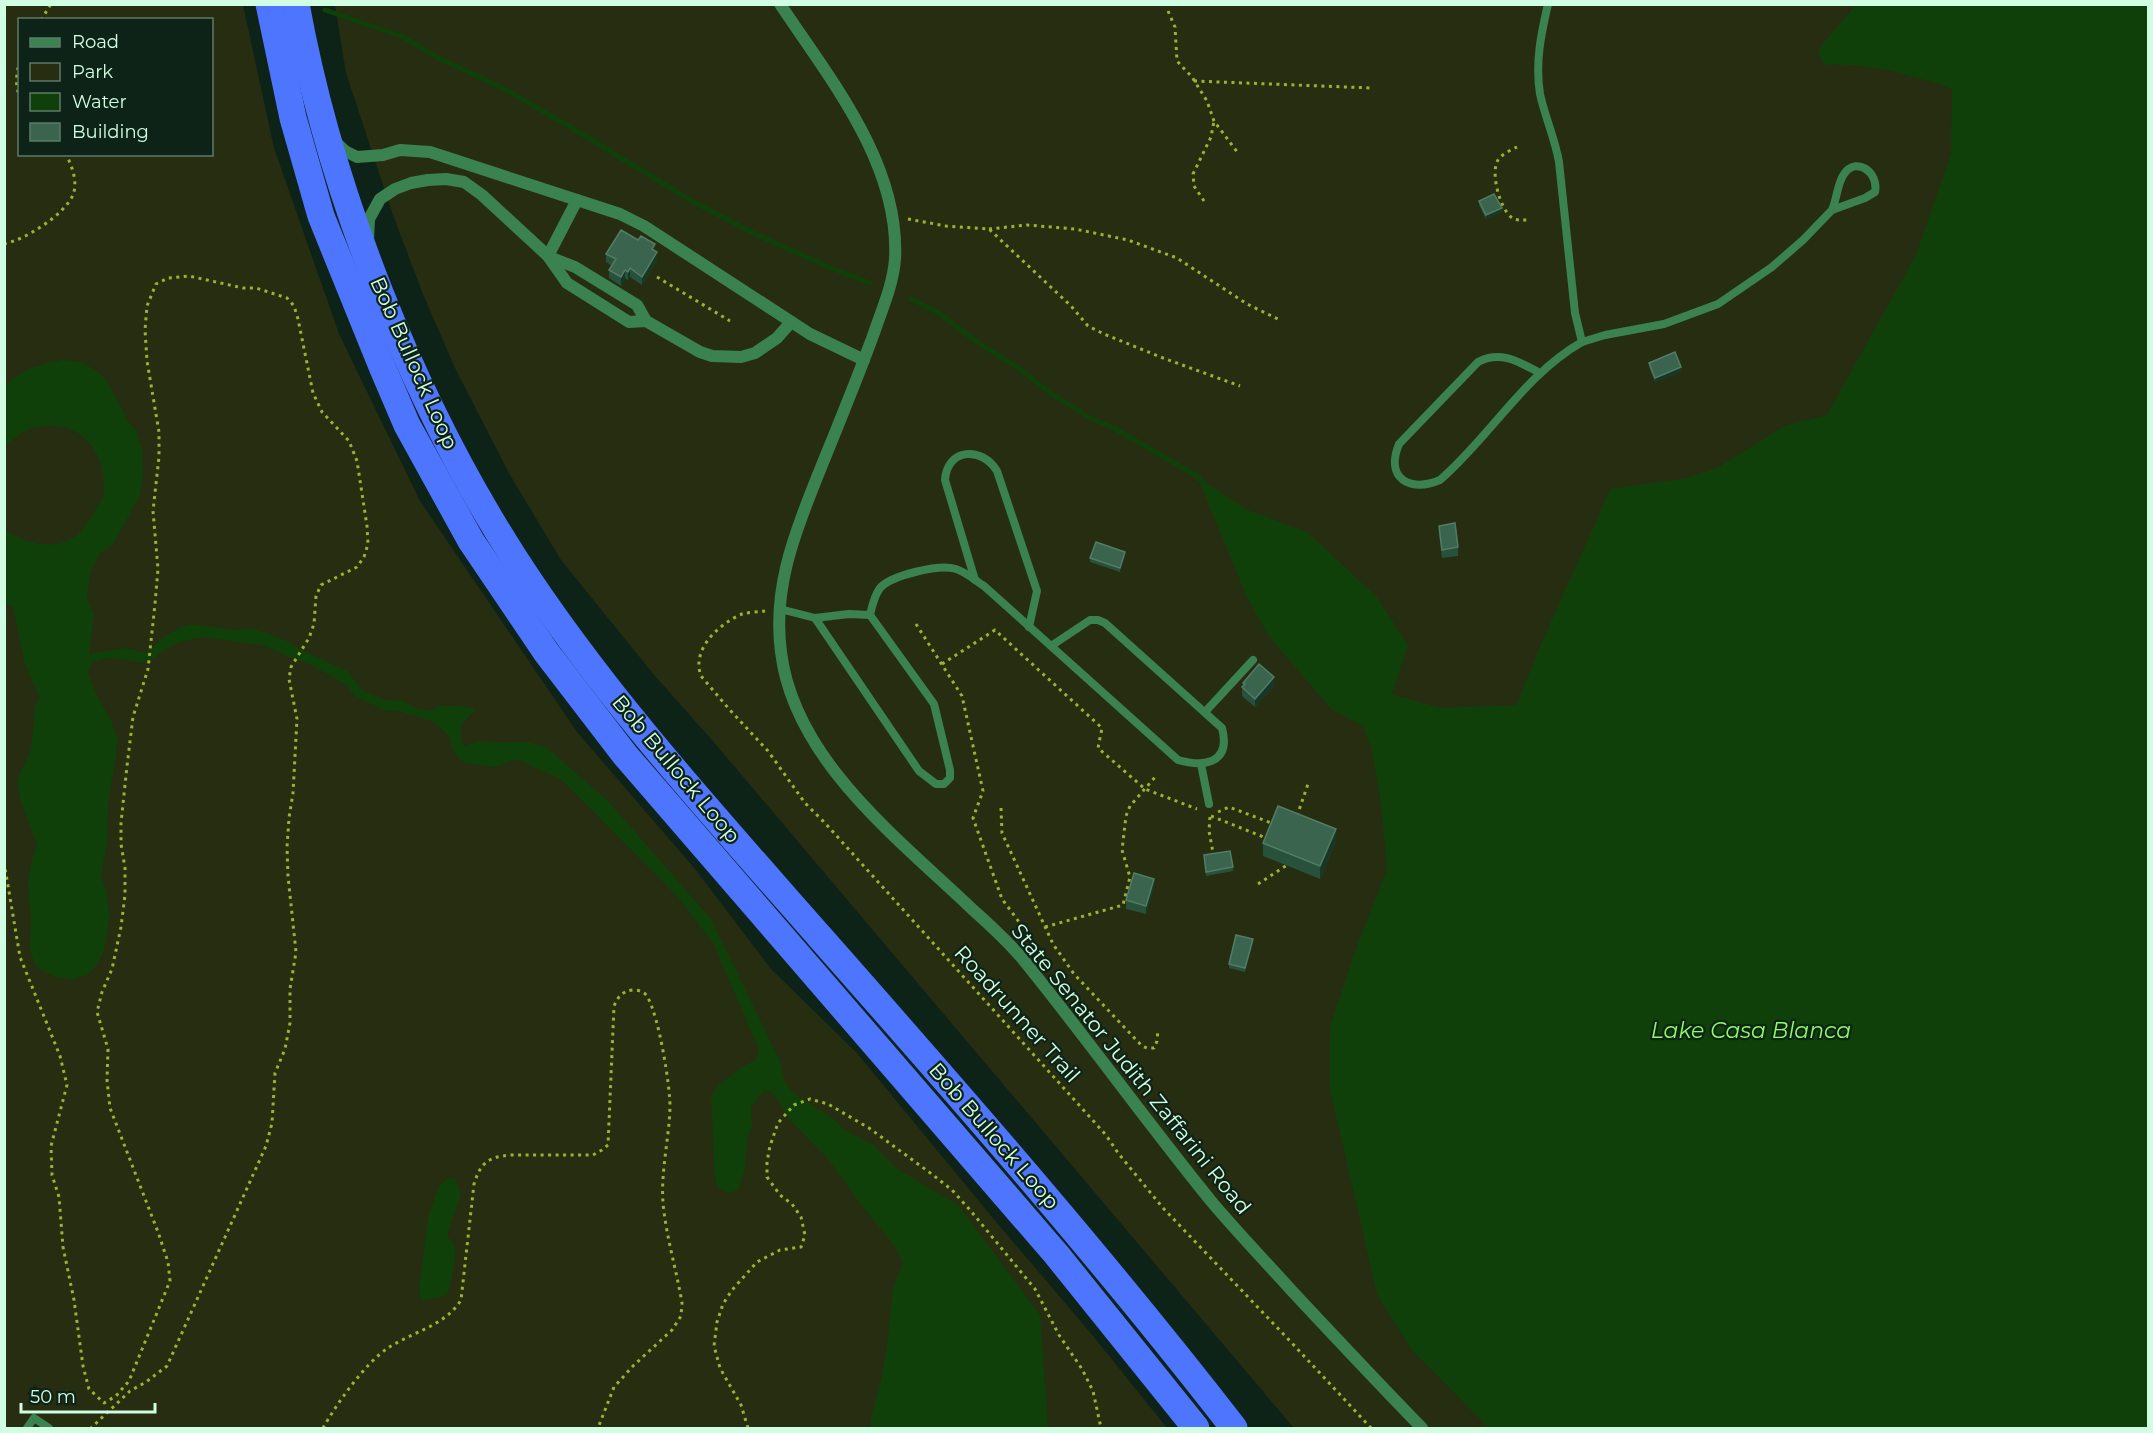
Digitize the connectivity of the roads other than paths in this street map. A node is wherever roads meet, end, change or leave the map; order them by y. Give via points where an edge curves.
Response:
1 (269, 4) edge
2 (296, 4) edge
3 (780, 4) edge
4 (1548, 4) edge
5 (327, 134) junction
6 (577, 200) junction
7 (1832, 210) junction
8 (548, 256) junction
9 (367, 257) junction
10 (646, 321) junction
11 (791, 322) junction
12 (1582, 342) junction
13 (864, 360) junction
14 (1540, 373) junction
15 (975, 580) junction
16 (775, 610) junction
17 (870, 615) junction
18 (814, 618) junction
19 (1029, 627) junction
20 (1050, 646) junction
21 (1253, 660) dead end
22 (1205, 712) junction
23 (1201, 764) junction
24 (1209, 804) dead end
25 (27, 1428) edge
26 (49, 1428) edge
27 (1196, 1428) edge
28 (1234, 1428) edge
29 (1422, 1428) edge

1 - 27 highway, Bob Bullock Loop via 293,118 321,216 408,425 477,551 546,652 625,755 1049,1245
2 - 5 highway, Bob Bullock Loop
3 - 13 street, State Senator Judith Zaffarini Road via 856,122 880,173 890,207 895,245 892,277
4 - 12 lane via 1539,47 1538,78 1558,153 1575,313
5 - 6 street via 357,157 400,150 429,152
5 - 9 highway, Bob Bullock Loop
6 - 8 street
6 - 11 street via 644,226
7 - 7 lane via 1875,192 1876,181 1869,170 1853,167 1844,174
7 - 12 lane via 1772,267 1718,304 1664,324
8 - 9 street via 482,195 464,182 446,179 411,183 380,199 369,219
8 - 10 street via 575,267 637,305
8 - 10 street via 567,283 629,322
9 - 28 highway, Bob Bullock Loop via 421,386 480,501 513,557 589,665 706,807 1032,1179
10 - 11 street via 700,352 726,357 762,350
11 - 13 street
12 - 14 lane
13 - 16 street, State Senator Judith Zaffarini Road via 791,545
14 - 14 lane via 1500,356 1478,362 1399,444 1394,458 1399,477 1420,485 1440,480
15 - 17 lane via 948,568 897,578 879,590
15 - 19 lane
15 - 19 lane via 945,480 950,463 961,455 972,454 984,456 997,471 1037,591
16 - 18 lane
16 - 29 street, State Senator Judith Zaffarini Road via 789,688 825,759 859,800 1018,953 1212,1202
17 - 18 lane
17 - 18 lane via 936,709 950,770 950,778 944,784 928,780 919,771
19 - 20 lane
20 - 22 lane via 1090,620 1106,623
20 - 23 lane via 1178,760
21 - 22 lane
22 - 23 lane via 1222,728 1225,740 1216,759
23 - 24 lane
25 - 26 lane via 34,1418

